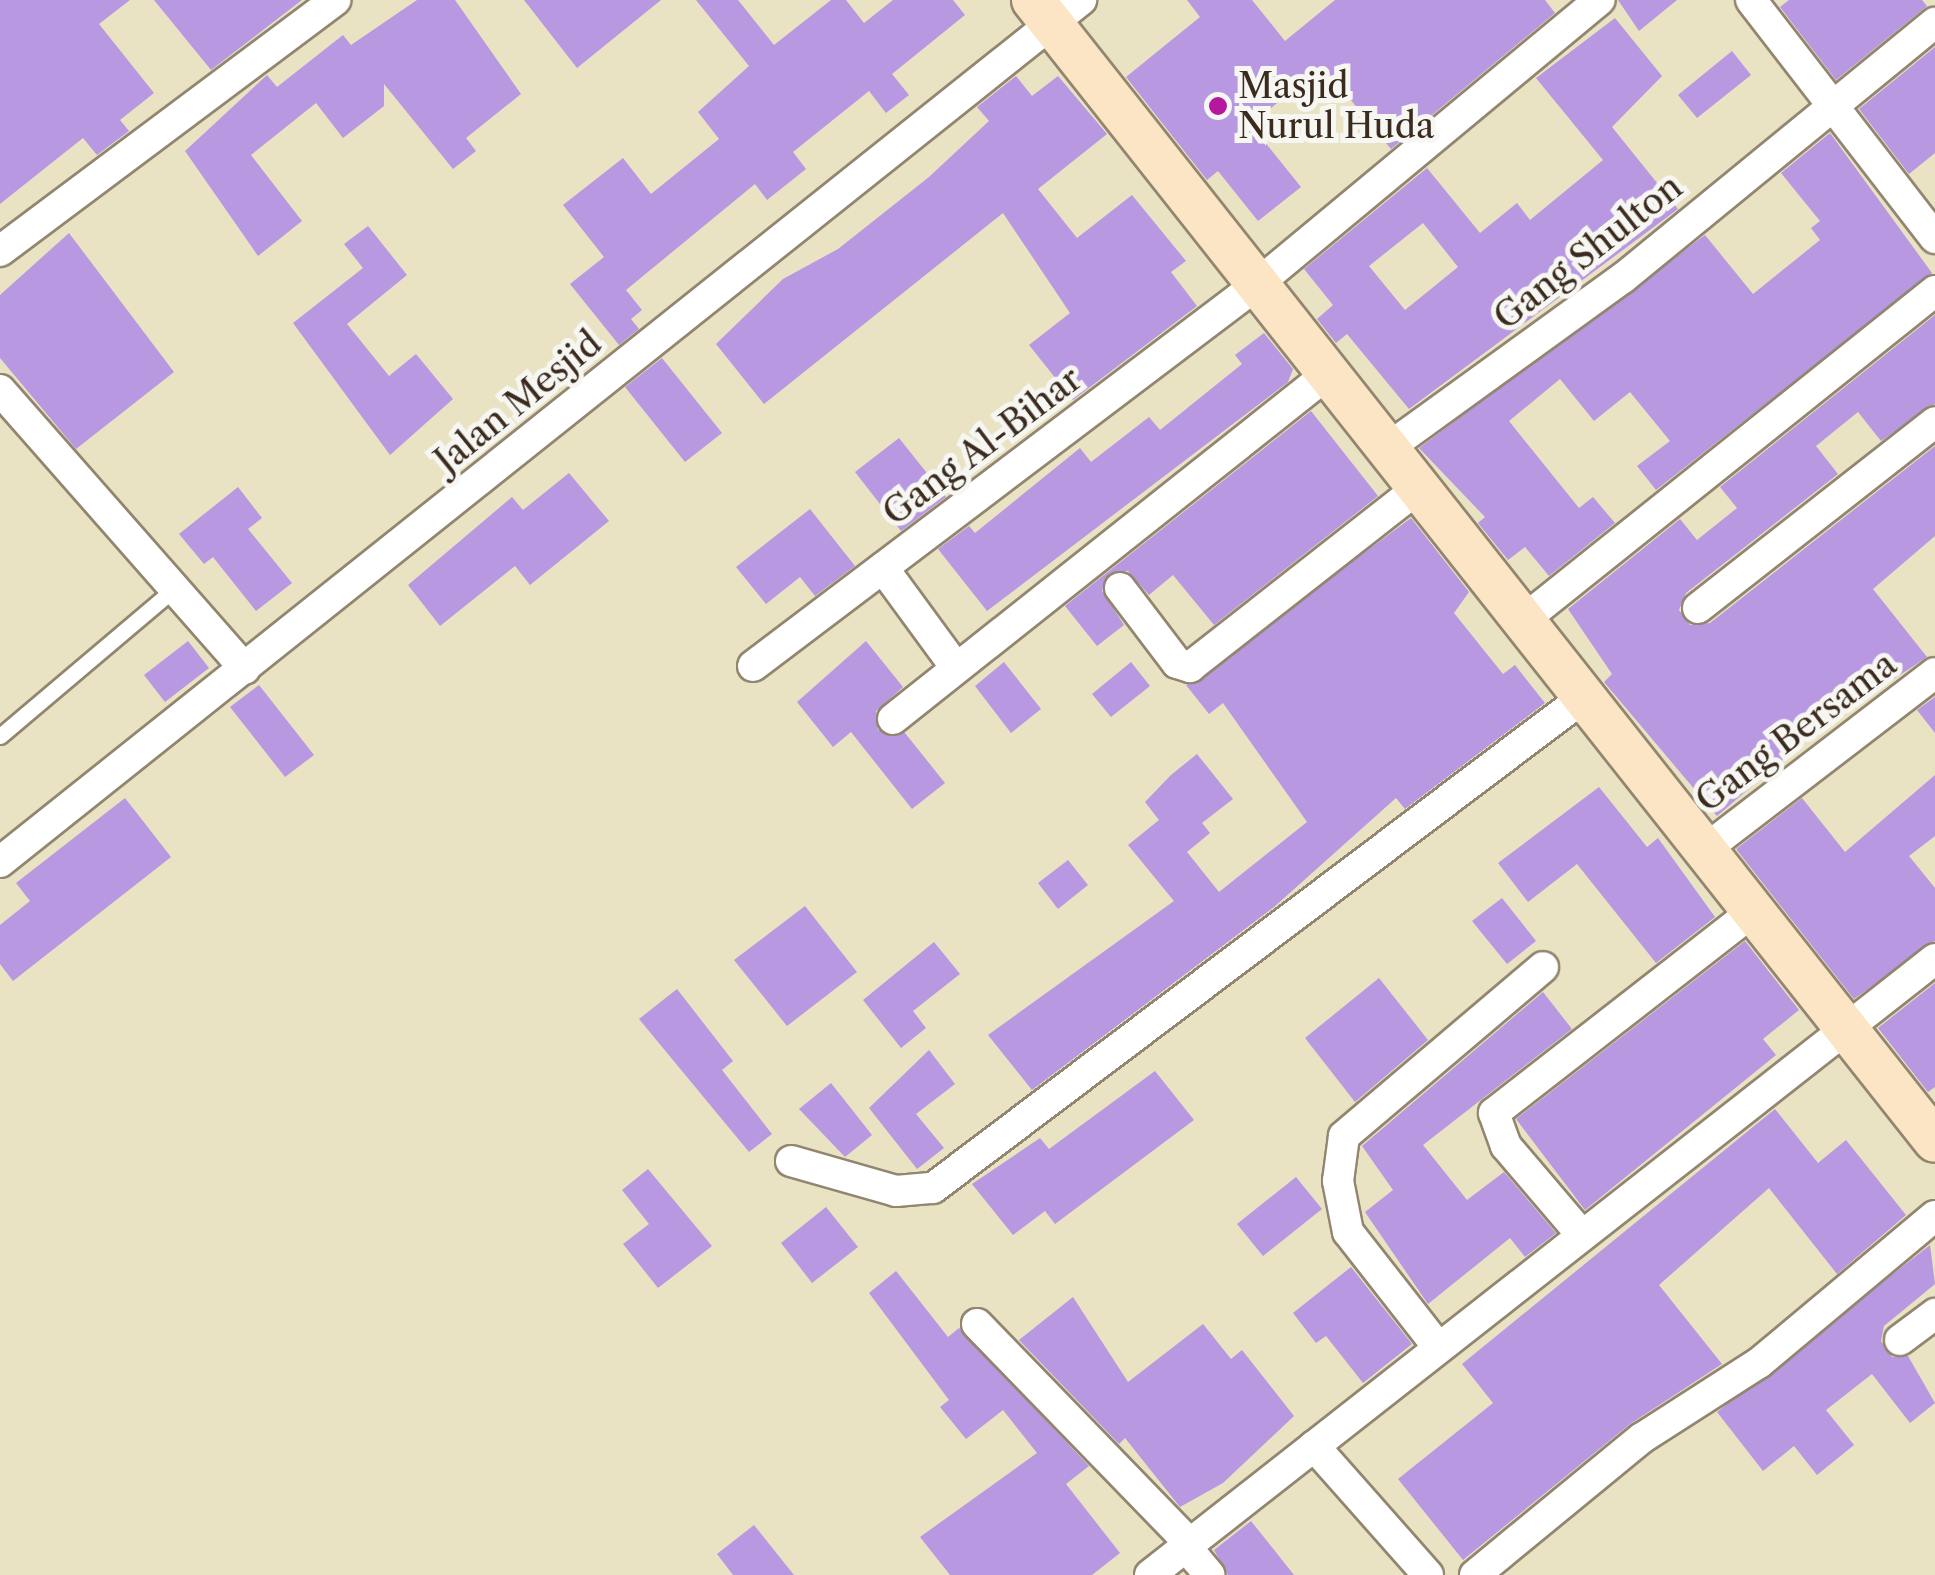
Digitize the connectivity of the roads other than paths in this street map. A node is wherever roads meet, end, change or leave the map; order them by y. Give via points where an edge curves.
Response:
1 (335, 0) edge
2 (1600, 0) edge
3 (1752, 0) edge
4 (1055, 8) edge
5 (1935, 23) edge
6 (1830, 103) junction
7 (1935, 238) edge
8 (0, 251) edge
9 (1255, 286) junction
10 (1935, 291) edge
11 (1326, 376) junction
12 (0, 390) edge
13 (1935, 422) edge
14 (1385, 450) junction
15 (1416, 490) junction
16 (883, 568) junction
17 (174, 588) junction
18 (1120, 588) dead end
19 (1698, 608) dead end
20 (1521, 622) junction
21 (954, 665) junction
22 (753, 666) dead end
23 (244, 669) junction
24 (1935, 673) edge
25 (1584, 697) junction
26 (894, 719) dead end
27 (0, 736) edge
28 (1704, 850) junction
29 (0, 862) edge
30 (1752, 912) junction
31 (1935, 959) edge
32 (1543, 968) dead end
33 (1847, 1027) junction
34 (1935, 1141) edge
35 (791, 1161) dead end
36 (1935, 1216) edge
37 (1581, 1234) junction
38 (1935, 1314) edge
39 (977, 1324) dead end
40 (1900, 1340) dead end
41 (1438, 1347) junction
42 (1314, 1446) junction
43 (1189, 1547) junction
44 (1150, 1575) edge
45 (1210, 1575) edge
46 (1428, 1575) edge
47 (1475, 1575) edge

1 - 8 street
2 - 9 street, Gang Al-Bihar
3 - 6 street
4 - 9 street
4 - 23 street, Jalan Mesjid
5 - 6 street, Gang Shulton
6 - 7 street
6 - 14 street, Gang Shulton via 1622,278
9 - 11 street
9 - 16 street, Gang Al-Bihar
10 - 20 street
11 - 14 street
11 - 21 street
12 - 17 street
13 - 19 street
14 - 15 street
15 - 18 street via 1190,667 1177,663
15 - 20 street
16 - 21 street
16 - 22 street, Gang Al-Bihar
17 - 23 street
17 - 27 lane
20 - 25 street
21 - 26 street
23 - 29 street, Jalan Mesjid
24 - 28 street, Gang Bersama
25 - 28 street
25 - 35 street via 933,1188 896,1191
28 - 30 street
30 - 33 street
30 - 37 street via 1494,1113 1506,1146
31 - 33 street
32 - 41 street via 1344,1136 1338,1181 1348,1232
33 - 34 street
33 - 37 street
36 - 47 street via 1759,1363 1642,1438
37 - 41 street
38 - 40 street
39 - 43 street
41 - 42 street
42 - 43 street
42 - 46 street
43 - 44 street
43 - 45 street

